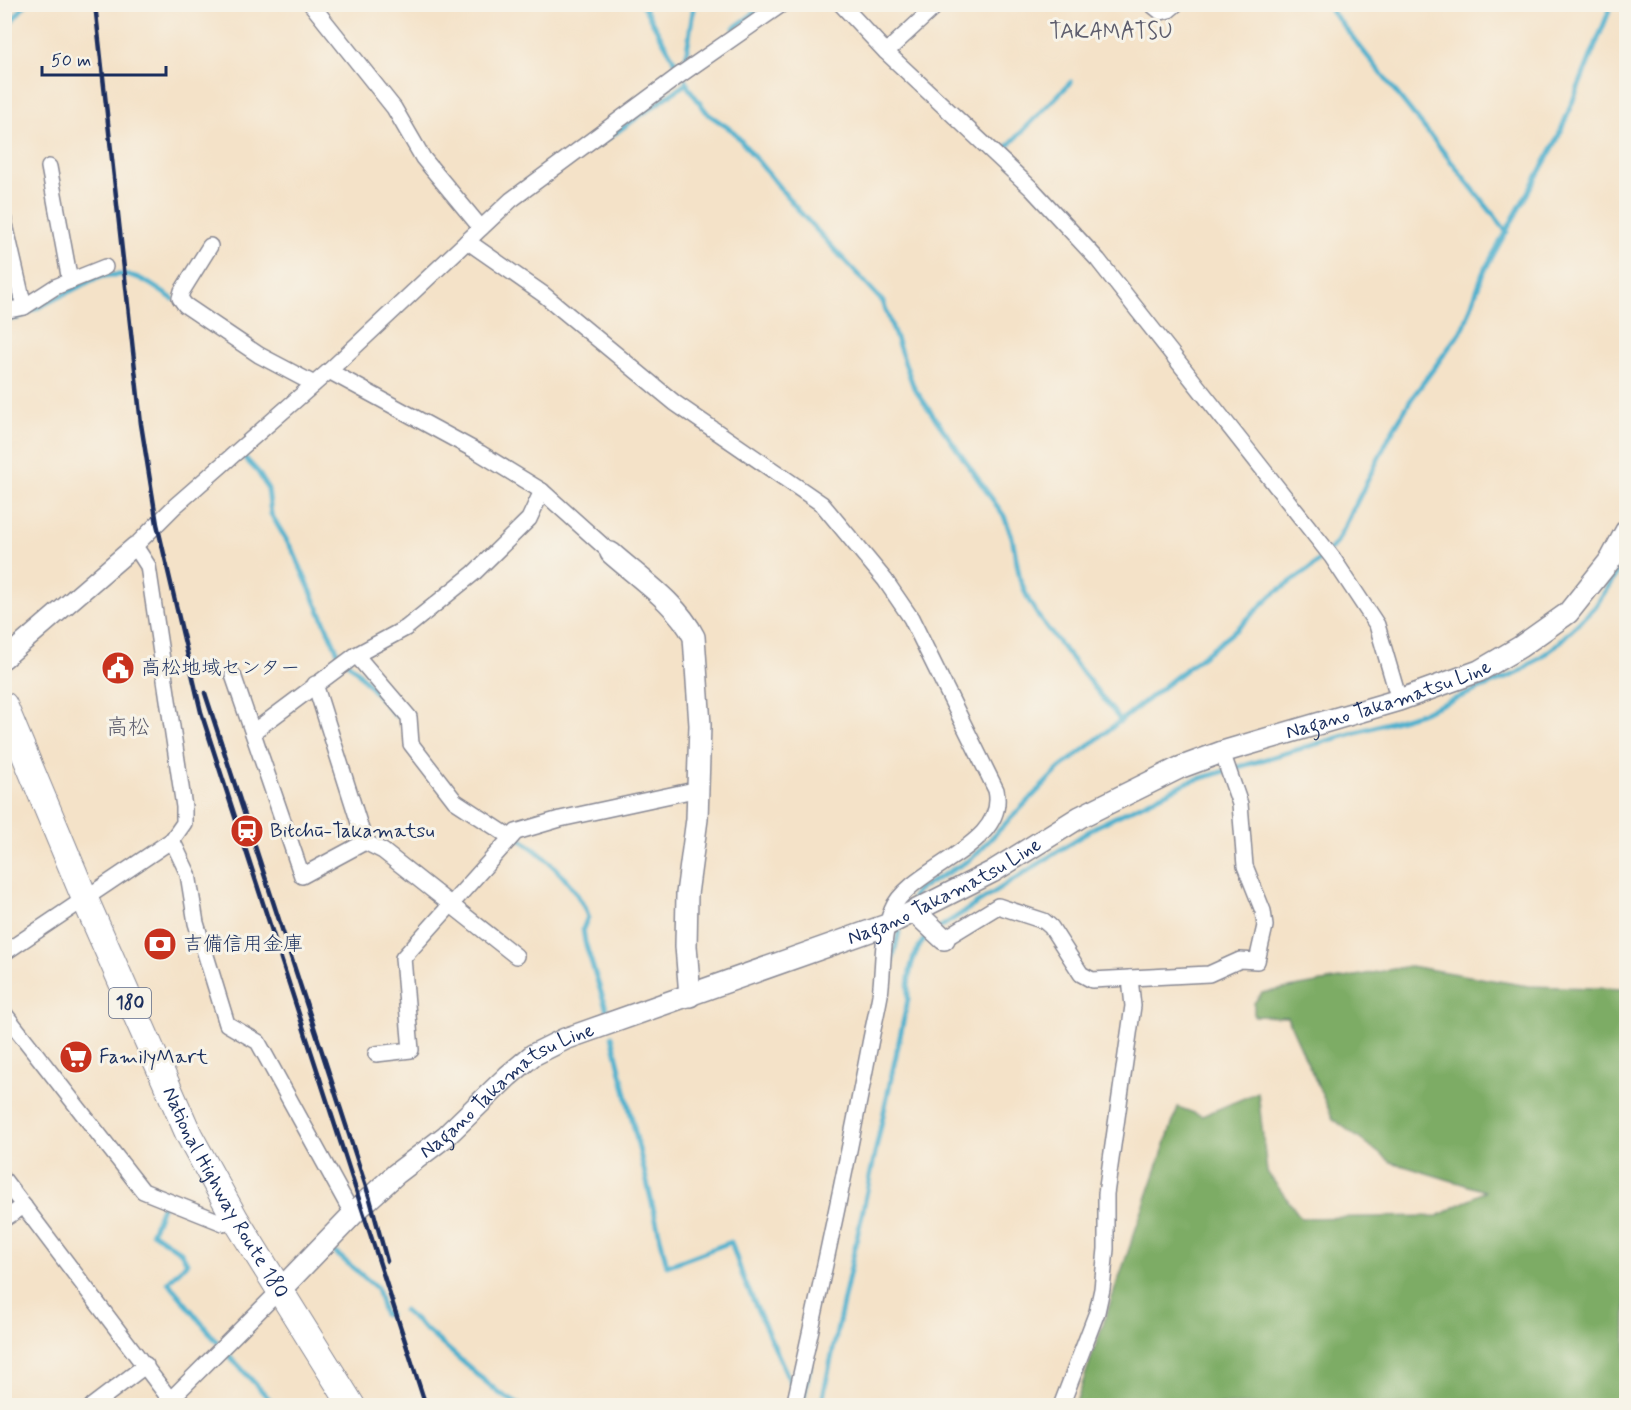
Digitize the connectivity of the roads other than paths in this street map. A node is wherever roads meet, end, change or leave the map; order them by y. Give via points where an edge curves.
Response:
1 (311, 4) edge
2 (782, 4) edge
3 (841, 4) edge
4 (938, 4) edge
5 (1151, 4) edge
6 (1176, 4) edge
7 (886, 51) junction
8 (49, 167) dead end
9 (4, 220) edge
10 (481, 228) junction
11 (470, 242) junction
12 (210, 246) dead end
13 (105, 267) dead end
14 (70, 281) junction
15 (14, 309) edge
16 (332, 373) junction
17 (314, 384) junction
18 (542, 491) junction
19 (1626, 531) edge
20 (135, 546) junction
21 (611, 553) joint
22 (4, 659) edge
23 (350, 659) junction
24 (233, 675) dead end
25 (315, 684) junction
26 (1399, 700) junction
27 (4, 705) edge
28 (253, 732) junction
29 (1225, 761) junction
30 (699, 789) junction
31 (512, 835) junction
32 (172, 840) junction
33 (365, 842) junction
34 (85, 898) junction
35 (450, 904) junction
36 (887, 925) junction
37 (932, 928) junction
38 (4, 953) edge
39 (516, 956) dead end
40 (1130, 978) junction
41 (690, 996) junction
42 (4, 1012) edge
43 (376, 1054) dead end
44 (4, 1180) edge
45 (24, 1206) junction
46 (352, 1215) junction
47 (4, 1219) edge
48 (236, 1220) junction
49 (281, 1289) junction
50 (146, 1365) junction
51 (796, 1398) edge
52 (173, 1402) edge
53 (92, 1406) edge
54 (352, 1406) edge
55 (1060, 1406) edge

1 - 10 street via 394,108 423,158
2 - 10 street via 511,200
3 - 7 street
4 - 7 street
5 - 6 street via 1161,12
7 - 26 street via 1032,189 1098,260 1332,557 1377,625
8 - 14 street
9 - 15 street
10 - 11 street
11 - 16 street
11 - 36 street via 543,294 675,403 822,504 911,618 999,802 995,815 967,847 902,893
12 - 17 street via 182,291 180,298 185,305 258,355
13 - 14 street
14 - 15 street
16 - 17 street
16 - 18 street
17 - 20 street
18 - 21 street
18 - 23 street via 529,519 474,573 406,628
19 - 26 main road, Nagano Takamatsu Line via 1611,559 1568,614 1479,670
20 - 22 street
20 - 32 street via 148,566 184,807 184,823
21 - 30 main road via 674,610 694,637 700,725
23 - 25 street
23 - 31 street via 409,717 411,744 455,801
24 - 28 street
25 - 28 street
25 - 33 street
26 - 29 main road, Nagano Takamatsu Line
27 - 34 highway, National Highway Route 180 / 180
28 - 33 street via 302,876
29 - 37 main road, Nagano Takamatsu Line via 1145,783 1080,817 992,872
29 - 40 street via 1240,804 1245,866 1263,911 1265,926 1257,961 1240,960 1209,974
30 - 31 street via 560,819
30 - 41 main road via 687,894
31 - 35 street
32 - 34 street
32 - 46 street via 188,873 196,923 227,1024 258,1042
33 - 35 street via 383,850
34 - 38 street
34 - 48 highway, National Highway Route 180 / 180 via 189,1135
35 - 39 street
35 - 43 street via 403,958 411,1050
36 - 37 main road, Nagano Takamatsu Line
36 - 41 main road, Nagano Takamatsu Line
36 - 51 street via 880,995
37 - 40 street via 998,906 1044,921 1081,974 1092,980
40 - 55 street via 1133,1006 1107,1194 1102,1288 1097,1312
41 - 46 main road, Nagano Takamatsu Line via 565,1039 533,1055 441,1141 396,1174
42 - 48 street via 143,1191 223,1223
44 - 45 street
45 - 47 street
45 - 50 street
46 - 49 main road, Nagano Takamatsu Line
48 - 49 highway, National Highway Route 180 / 180
49 - 52 street
49 - 54 highway, National Highway Route 180 / 180
50 - 52 street
50 - 53 street

